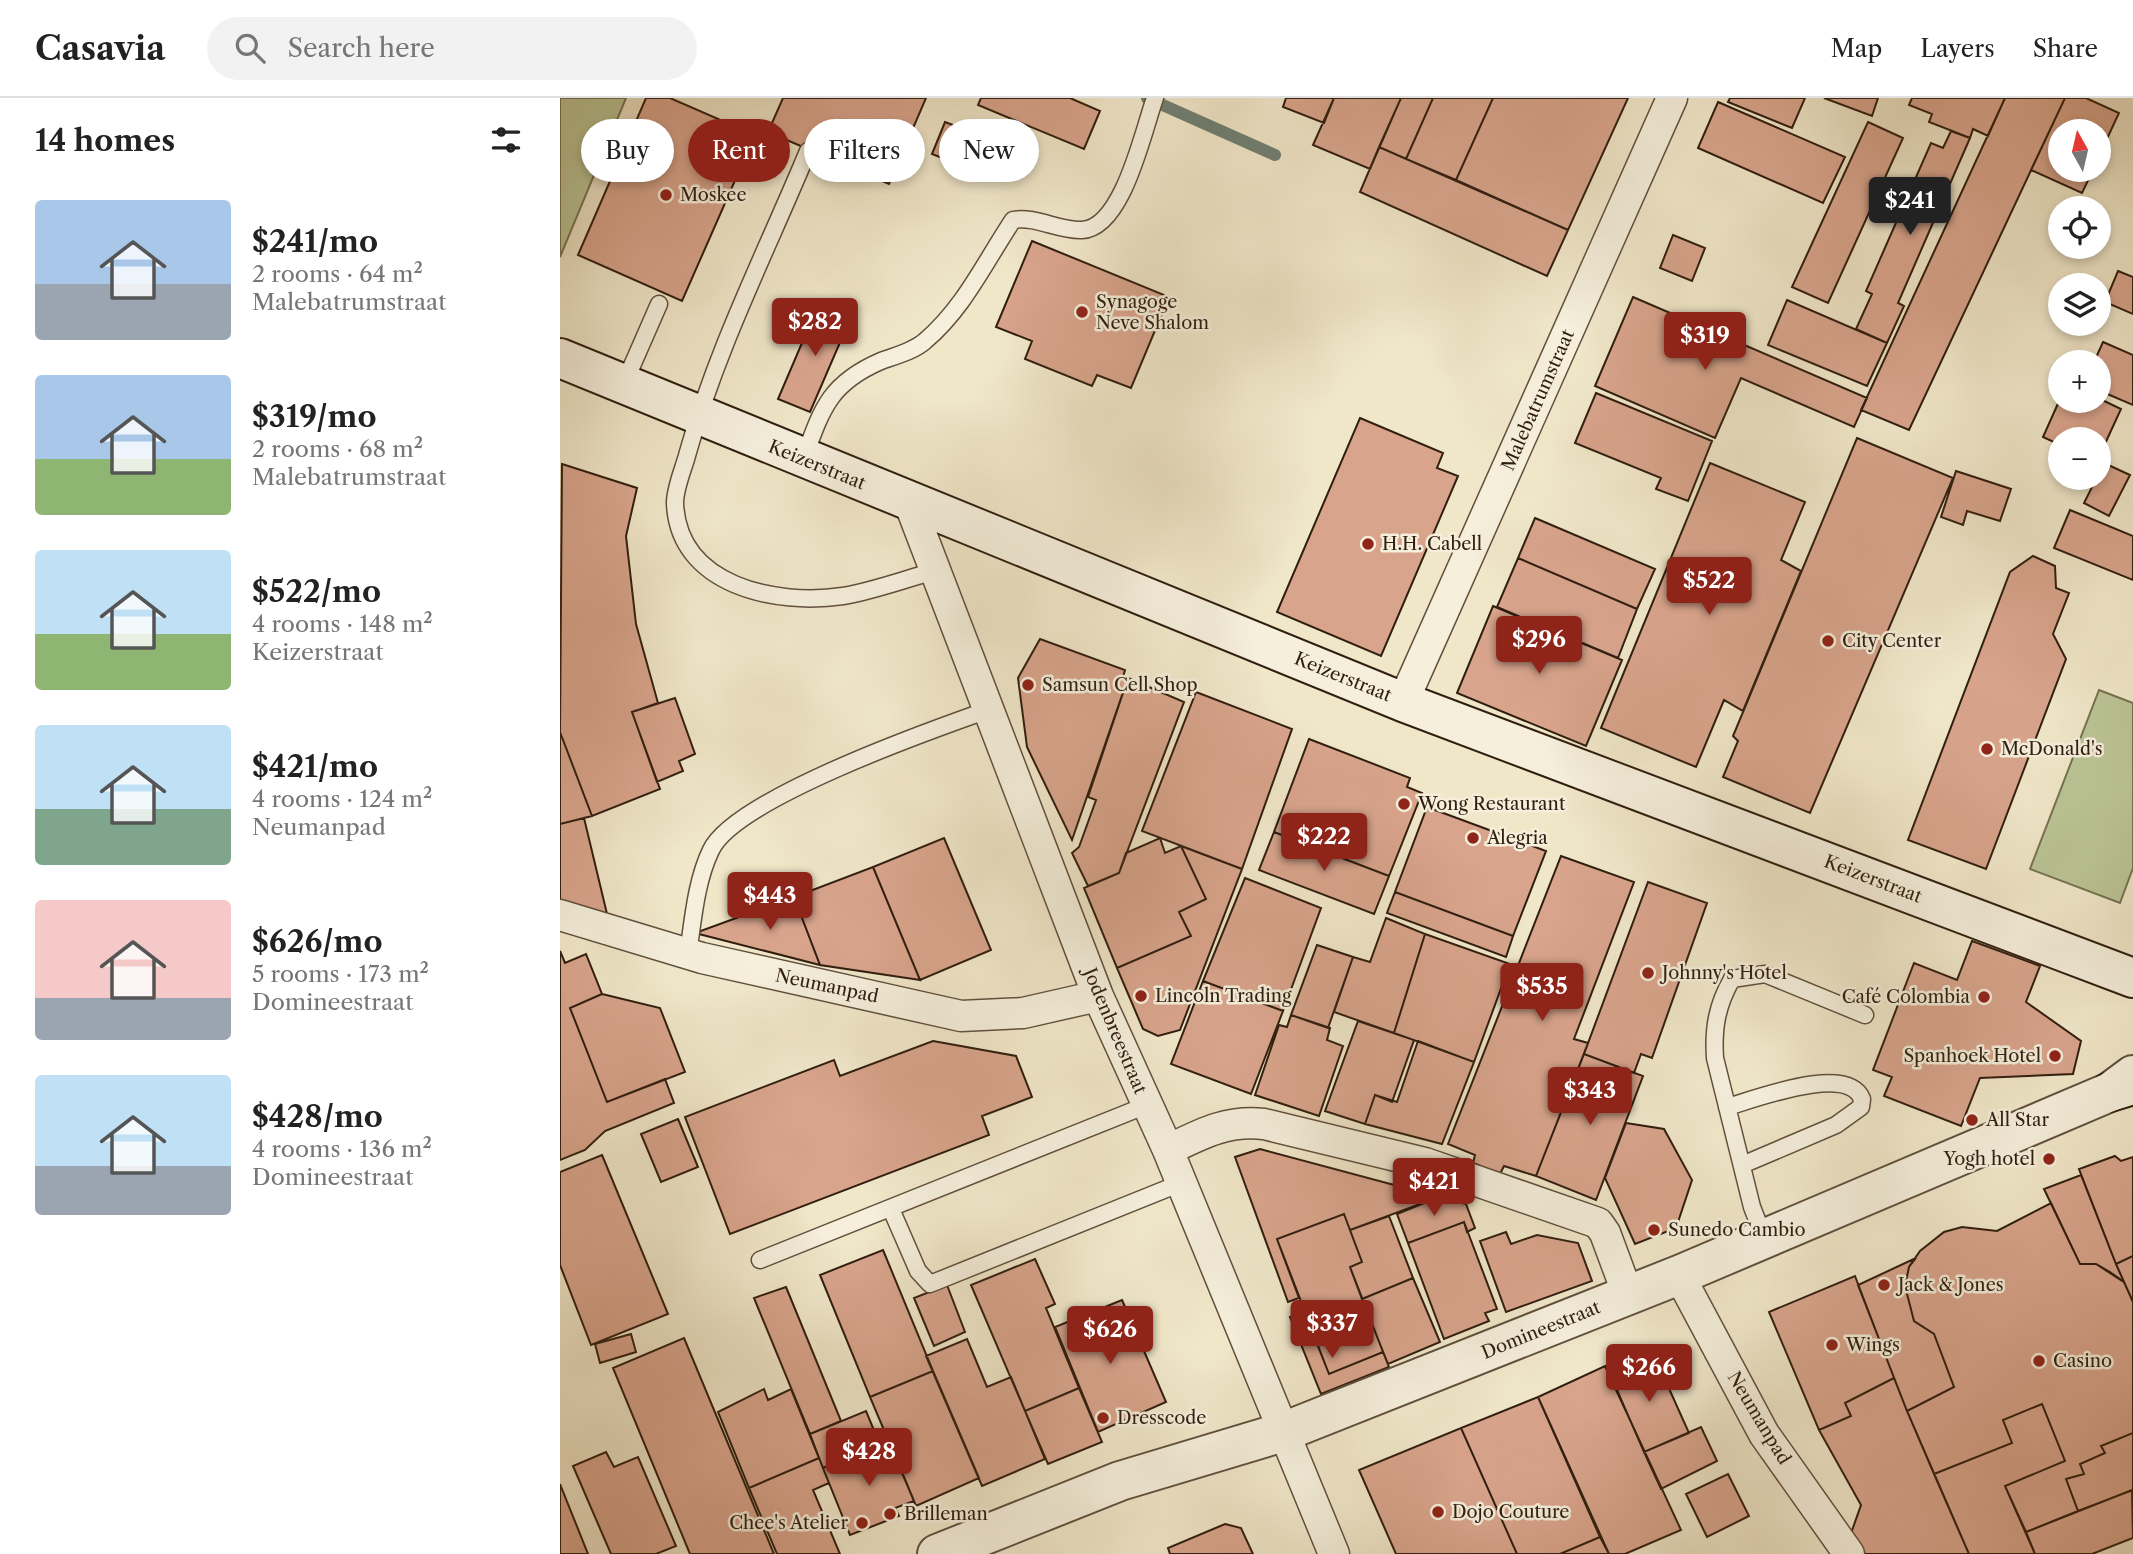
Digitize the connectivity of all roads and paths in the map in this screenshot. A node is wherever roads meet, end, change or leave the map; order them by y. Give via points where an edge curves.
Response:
1 (1672, 98) edge
2 (1152, 105) edge
3 (804, 161) edge
4 (659, 304) dead end
5 (560, 358) edge
6 (624, 384) junction
7 (698, 415) junction
8 (804, 459) junction
9 (909, 502) junction
10 (935, 571) junction
11 (1403, 702) junction
12 (988, 710) junction
13 (560, 915) edge
14 (688, 954) junction
15 (2133, 978) edge
16 (1098, 996) junction
17 (1865, 1015) dead end
18 (2125, 1084) edge
19 (1147, 1105) junction
20 (1727, 1107) junction
21 (1168, 1150) junction
22 (1742, 1165) junction
23 (1181, 1183) junction
24 (891, 1209) junction
25 (1764, 1238) junction
26 (760, 1260) dead end
27 (1679, 1275) junction
28 (1628, 1295) junction
29 (1283, 1432) junction
30 (937, 1554) edge
31 (1334, 1554) edge
32 (1849, 1554) edge

1 - 11 street, Malebatrumstraat
2 - 8 lane via 1122,194 1108,216 1096,227 1080,230 1029,218 1013,220 961,305 923,344 868,367 839,386 820,415
3 - 7 lane
4 - 6 lane
5 - 6 main road, Keizerstraat
6 - 7 main road, Keizerstraat
7 - 8 main road, Keizerstraat
7 - 10 lane via 675,499 686,547 707,570 741,588 783,599 843,596
8 - 9 main road, Keizerstraat
9 - 10 street, Jodenbreestraat
9 - 11 main road, Keizerstraat
10 - 12 street, Jodenbreestraat
11 - 15 main road, Keizerstraat
12 - 14 lane via 900,741 736,821 711,848
12 - 16 street, Jodenbreestraat
13 - 14 street, Neumanpad
14 - 16 street, Neumanpad via 961,1016 1023,1013
16 - 19 street, Jodenbreestraat
17 - 20 lane via 1765,974 1732,979 1720,1000 1713,1034
18 - 25 main road, Domineestraat
19 - 21 street, Jodenbreestraat
19 - 24 lane
20 - 22 lane
20 - 22 lane via 1815,1083 1852,1086 1862,1099 1861,1107 1836,1125
21 - 23 street, Jodenbreestraat
21 - 28 street via 1217,1126 1240,1121 1425,1163 1598,1223
22 - 25 lane
23 - 24 lane via 930,1284 918,1271
23 - 29 street, Jodenbreestraat
24 - 26 lane
25 - 27 main road, Domineestraat
27 - 28 main road, Domineestraat
27 - 32 street, Neumanpad via 1764,1434
28 - 29 main road, Domineestraat
29 - 30 main road, Domineestraat via 1120,1481
29 - 31 street, Jodenbreestraat

